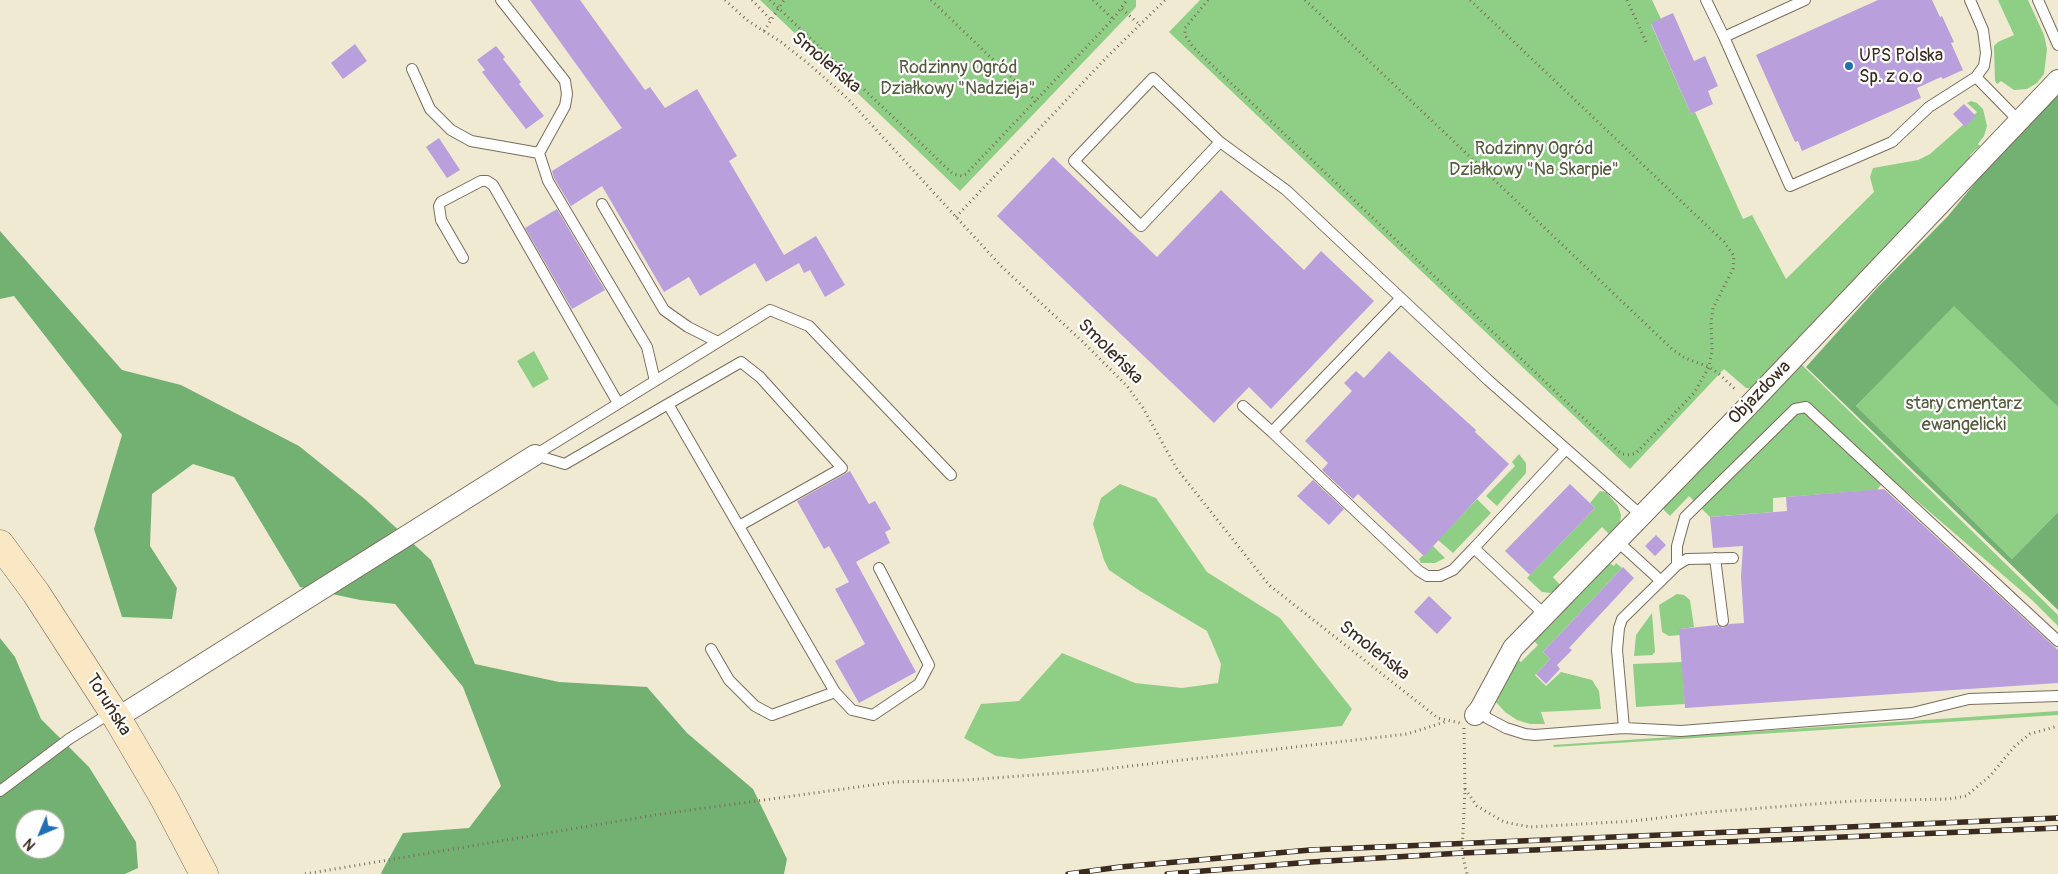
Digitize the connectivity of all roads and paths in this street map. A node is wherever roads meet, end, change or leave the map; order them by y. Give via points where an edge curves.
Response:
1 (501, 0) edge
2 (725, 0) edge
3 (752, 0) edge
4 (770, 0) edge
5 (784, 0) edge
6 (931, 0) edge
7 (1093, 0) edge
8 (1127, 0) edge
9 (1165, 0) edge
10 (1208, 0) edge
11 (1305, 0) edge
12 (1470, 0) edge
13 (1626, 0) edge
14 (1706, 0) edge
15 (1805, 0) edge
16 (1970, 0) edge
17 (2038, 0) edge
18 (778, 8) junction
19 (1122, 9) junction
20 (1113, 19) junction
21 (771, 20) junction
22 (1140, 25) junction
23 (764, 31) junction
24 (1724, 37) junction
25 (1647, 44) dead end
26 (2058, 45) edge
27 (412, 69) dead end
28 (1976, 77) junction
29 (2058, 80) edge
30 (1036, 100) junction
31 (2019, 121) junction
32 (1220, 142) junction
33 (539, 153) junction
34 (602, 204) dead end
35 (956, 217) junction
36 (463, 258) dead end
37 (1400, 299) junction
38 (718, 342) junction
39 (1709, 367) junction
40 (655, 381) junction
41 (618, 403) junction
42 (1751, 403) junction
43 (668, 404) junction
44 (1244, 406) dead end
45 (1272, 432) junction
46 (1566, 449) junction
47 (535, 455) junction
48 (951, 474) dead end
49 (1642, 516) junction
50 (739, 526) junction
51 (1617, 541) junction
52 (0, 544) edge
53 (1474, 548) junction
54 (1715, 558) junction
55 (1733, 558) dead end
56 (1677, 565) junction
57 (879, 568) dead end
58 (1661, 581) junction
59 (1545, 615) junction
60 (1723, 621) dead end
61 (2058, 641) edge
62 (711, 649) dead end
63 (835, 692) junction
64 (2058, 696) edge
65 (115, 715) junction
66 (1473, 716) junction
67 (1448, 722) junction
68 (2058, 726) edge
69 (1624, 728) junction
70 (1465, 789) junction
71 (0, 791) edge
72 (204, 874) edge
73 (305, 874) edge
74 (1467, 874) edge

1 - 33 lane via 565,81 565,106
2 - 23 path, Smoleńska
3 - 21 path
4 - 18 path
5 - 18 path
6 - 30 path
7 - 20 path
8 - 19 path
9 - 22 path
10 - 39 path via 1184,28 1193,47 1622,454 1630,455 1641,448 1694,393
11 - 39 path via 1672,348 1685,358
12 - 39 path via 1732,250 1733,269 1712,308
13 - 25 path
14 - 24 lane
15 - 24 lane
16 - 28 lane via 1983,30 1986,53 1984,66
17 - 26 lane
18 - 21 path
18 - 30 path via 953,174 966,174
19 - 20 path
19 - 22 path
20 - 30 path
21 - 23 path
22 - 35 path
23 - 35 path, Smoleńska via 810,65 848,99
24 - 28 lane via 1790,186 1892,142 1929,107
27 - 33 lane via 430,109 451,130 471,140
28 - 31 lane
29 - 31 street, Objazdowa
31 - 42 street, Objazdowa
32 - 32 lane via 1153,78 1074,161 1141,226
32 - 37 lane via 1286,190
33 - 40 lane via 548,182 647,347
34 - 38 lane via 664,310
35 - 67 path, Smoleńska via 1001,266 1127,386 1177,469 1269,585 1438,718
36 - 41 lane via 441,220 439,206 481,180 488,181
37 - 45 lane
37 - 46 lane
38 - 40 lane
38 - 48 lane via 770,310 810,326
39 - 42 path
40 - 41 lane
41 - 47 lane
42 - 49 street, Objazdowa
43 - 47 lane via 565,464
43 - 50 lane
43 - 50 lane via 741,362 760,377 842,468
44 - 45 lane
45 - 53 lane via 1426,576 1440,576 1453,570
46 - 49 lane
46 - 53 lane
47 - 65 street
49 - 51 street, Objazdowa
50 - 63 lane
51 - 58 lane
51 - 59 street, Objazdowa
52 - 65 street, Toruńska via 36,593
53 - 59 lane
54 - 55 lane
54 - 56 lane via 1687,559
54 - 60 lane
56 - 58 lane
56 - 61 lane via 1677,546 1685,516 1795,409 1806,407
57 - 63 lane via 929,665 920,684 873,715 852,710
58 - 69 lane via 1622,620 1619,628 1617,650
59 - 66 street, Objazdowa via 1513,648
62 - 63 lane via 730,680 755,706 772,715
64 - 69 lane via 1969,700 1912,713 1681,731
65 - 71 lane via 69,739
65 - 72 street, Toruńska
66 - 67 path, Smoleńska
66 - 69 lane via 1487,718 1525,734
66 - 70 path
67 - 73 path via 1407,734 1088,771 875,784 655,815
68 - 70 path via 2030,734 1966,796 1949,798 1853,801 1530,827 1504,822 1477,806
70 - 74 path via 1462,853

